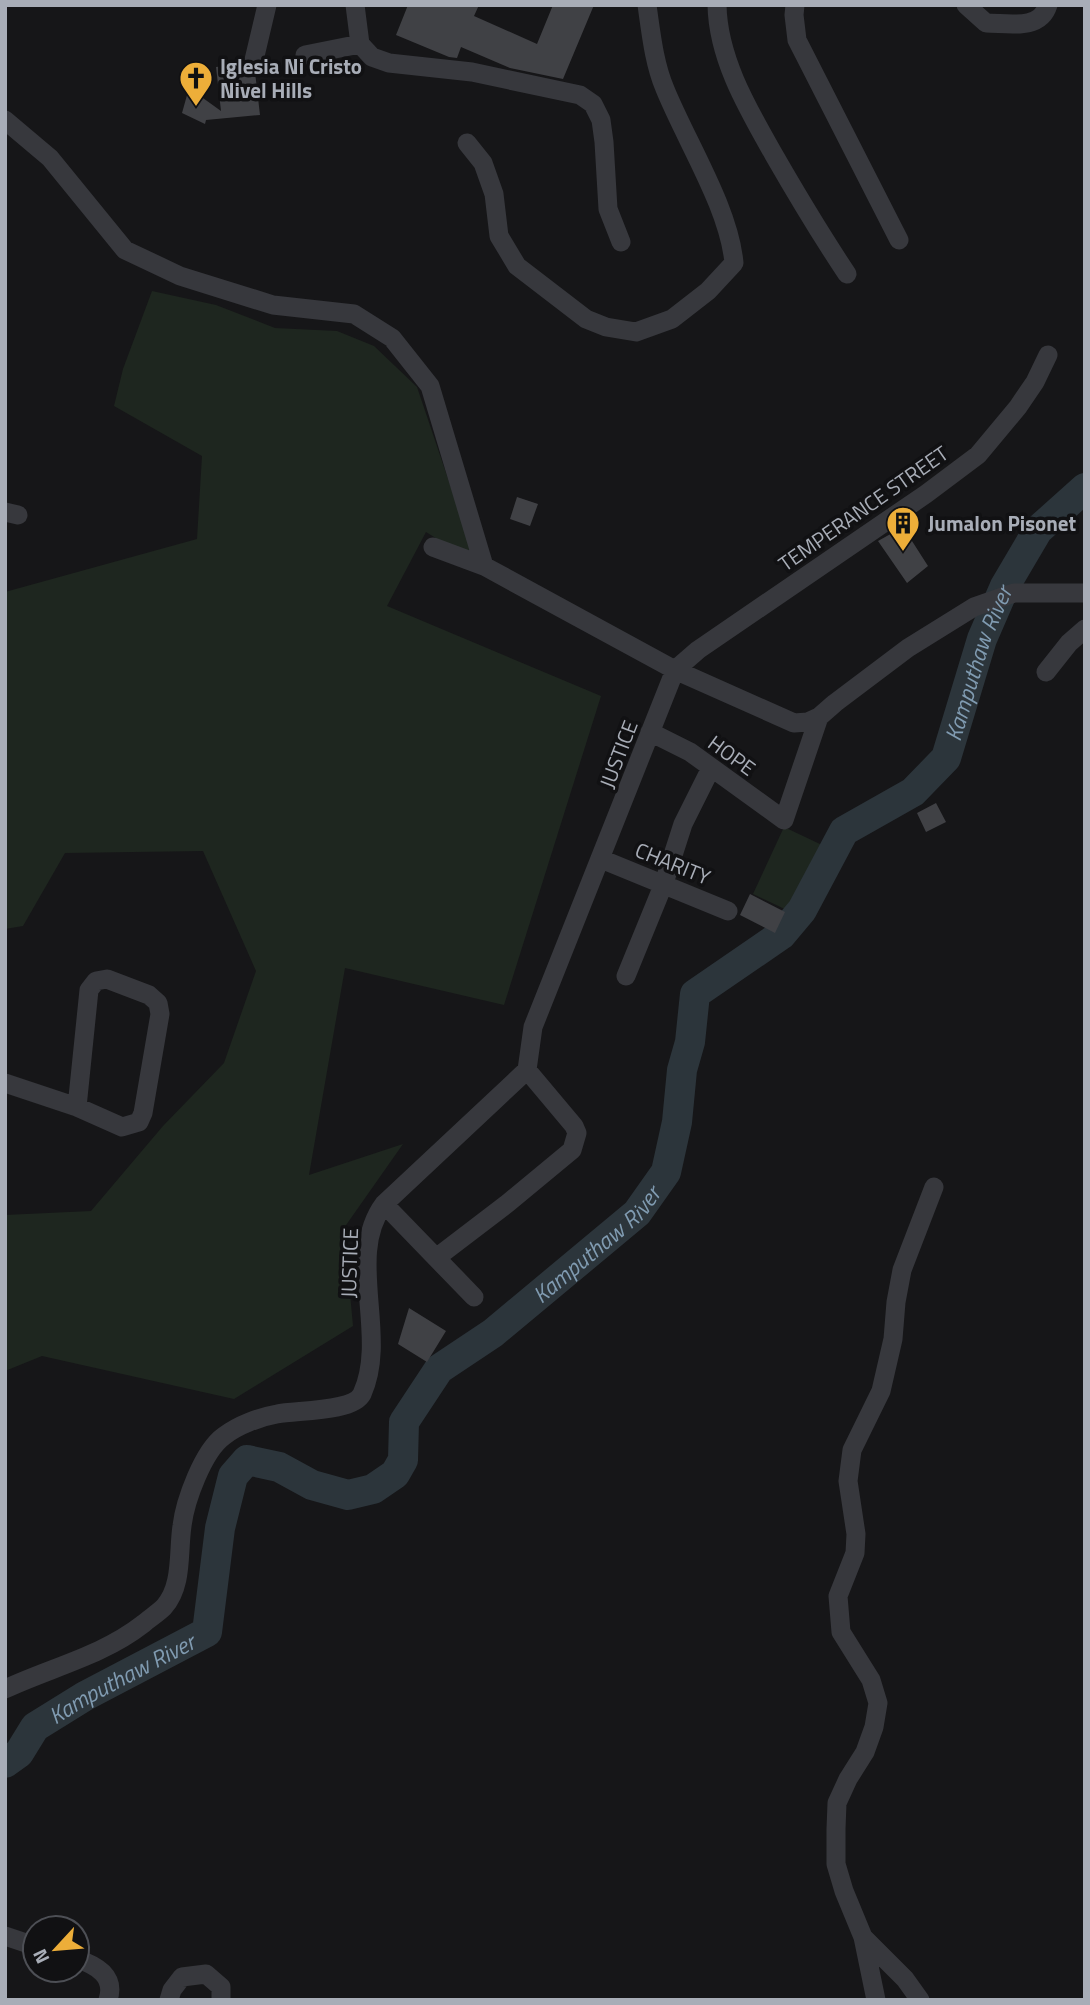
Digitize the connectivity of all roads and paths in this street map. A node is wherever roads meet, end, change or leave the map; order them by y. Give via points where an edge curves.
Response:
1 (267, 5) edge
2 (355, 5) edge
3 (647, 5) edge
4 (717, 5) edge
5 (795, 5) edge
6 (966, 5) edge
7 (1048, 5) edge
8 (360, 44) junction
9 (306, 55) dead end
10 (254, 60) dead end
11 (5, 120) edge
12 (467, 143) dead end
13 (899, 240) dead end
14 (621, 242) dead end
15 (847, 274) dead end
16 (1048, 355) dead end
17 (433, 547) dead end
18 (484, 566) junction
19 (1085, 593) edge
20 (1085, 629) edge
21 (676, 670) junction
22 (1046, 672) dead end
23 (819, 718) junction
24 (650, 732) junction
25 (711, 768) junction
26 (601, 859) junction
27 (664, 883) junction
28 (728, 911) dead end
29 (626, 976) dead end
30 (527, 1070) junction
31 (5, 1083) edge
32 (77, 1107) junction
33 (934, 1187) dead end
34 (384, 1204) junction
35 (436, 1258) junction
36 (474, 1297) dead end
37 (5, 1689) edge
38 (863, 1937) junction
39 (91, 1964) edge
40 (108, 2000) edge
41 (169, 2000) edge
42 (222, 2000) edge
43 (876, 2000) edge
44 (920, 2000) edge

1 - 10 street
2 - 8 street
3 - 12 street via 663,86 720,209 732,241 734,264 672,319 636,332 606,327 586,320 517,266 499,236 494,194 483,163
4 - 15 street via 717,26 730,68 753,118
5 - 13 street via 797,40
6 - 7 street via 986,23 1033,23 1045,15
8 - 9 street
8 - 14 street via 372,57 389,63 472,72 580,95 593,104 601,120 608,209
11 - 18 street via 50,158 125,250 180,276 273,305 355,314 392,338 430,386
16 - 21 street, TEMPERANCE STREET via 1018,407 978,455 698,650
17 - 18 street
18 - 21 street
19 - 23 street via 1014,593 974,607 908,648
20 - 22 street
21 - 23 street via 794,723
21 - 24 street, JUSTICE
23 - 25 street, HOPE via 784,820
24 - 25 street, HOPE
24 - 26 street, JUSTICE
25 - 27 street via 684,824
26 - 27 street, CHARITY
26 - 30 street, JUSTICE via 533,1027
27 - 28 street, CHARITY
27 - 29 street
30 - 34 street, JUSTICE
30 - 35 street via 574,1126 577,1133 572,1150
31 - 32 street
32 - 32 street via 122,1127 139,1122 160,1014 158,1003 149,995 107,979 96,981 89,990
33 - 38 street via 901,1270 881,1391 852,1450 848,1481 856,1553 838,1596 838,1621 871,1680 878,1703 865,1752 837,1803 836,1864
34 - 35 street
34 - 37 street, JUSTICE via 369,1229 371,1361 360,1398 349,1405 275,1414 221,1437 198,1472 182,1522 173,1595 163,1608 129,1635 78,1662
35 - 36 street
38 - 43 street
38 - 44 street
39 - 40 street via 106,1975
41 - 42 street via 182,1977 206,1974 221,1987

